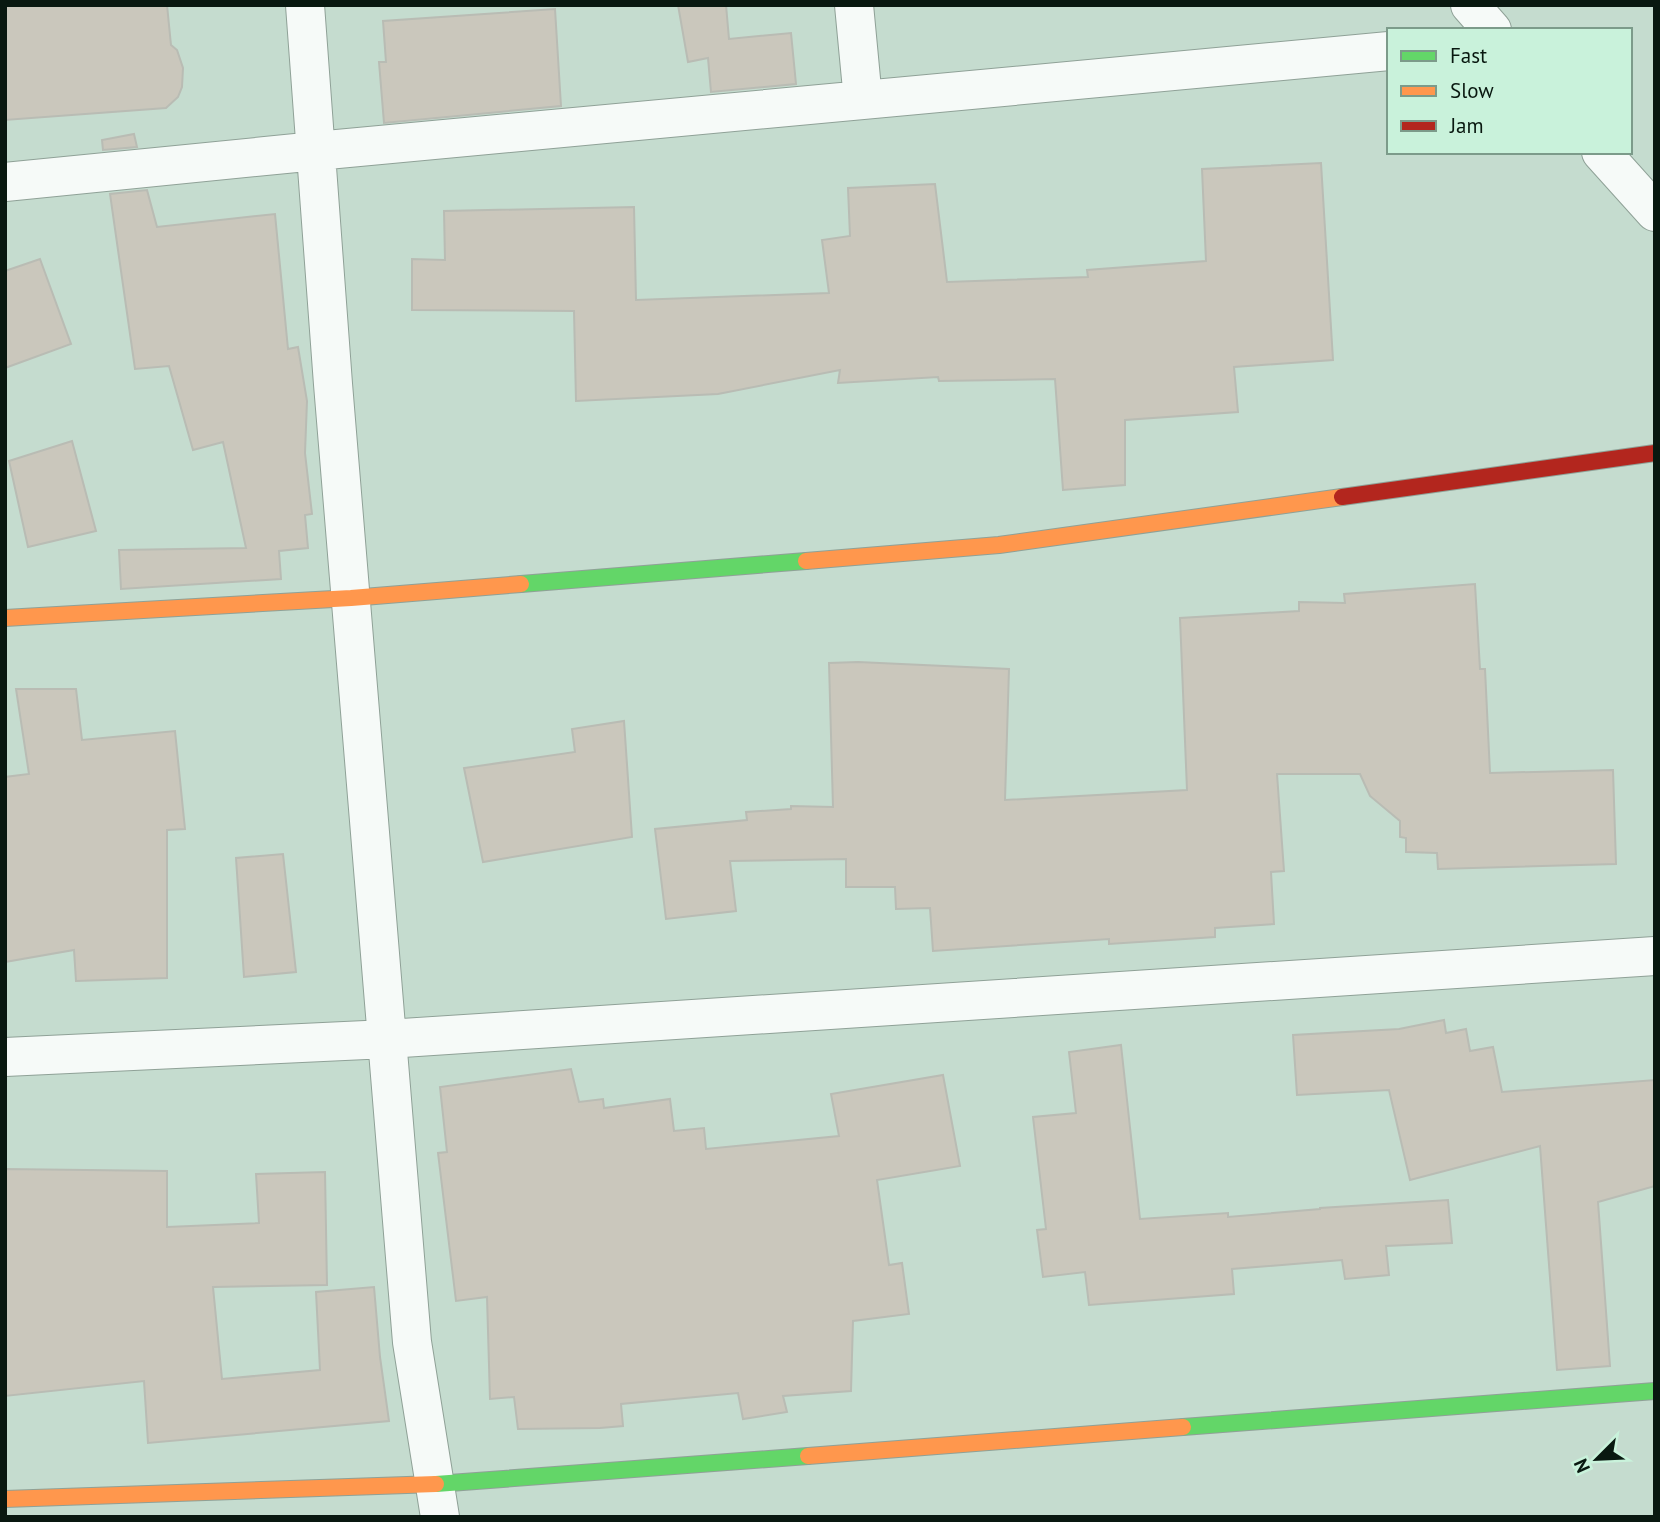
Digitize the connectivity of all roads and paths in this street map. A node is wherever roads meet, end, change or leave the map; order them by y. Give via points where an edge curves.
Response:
1 (305, 5) edge
2 (854, 5) edge
3 (1470, 5) edge
4 (1490, 28) edge
5 (1387, 51) edge
6 (863, 100) junction
7 (316, 151) junction
8 (1603, 154) edge
9 (5, 182) edge
10 (1655, 212) edge
11 (1655, 453) edge
12 (351, 598) junction
13 (5, 618) edge
14 (1655, 956) edge
15 (387, 1039) junction
16 (5, 1057) edge
17 (1655, 1391) edge
18 (5, 1499) edge
19 (437, 1500) edge

1 - 7 street
2 - 6 street
3 - 4 street
5 - 6 street
6 - 7 street
7 - 9 street
7 - 12 street
8 - 10 street
11 - 12 street via 999,545
12 - 13 street
12 - 15 street
14 - 15 street
15 - 16 street
15 - 19 street via 412,1342
17 - 19 street
18 - 19 street

